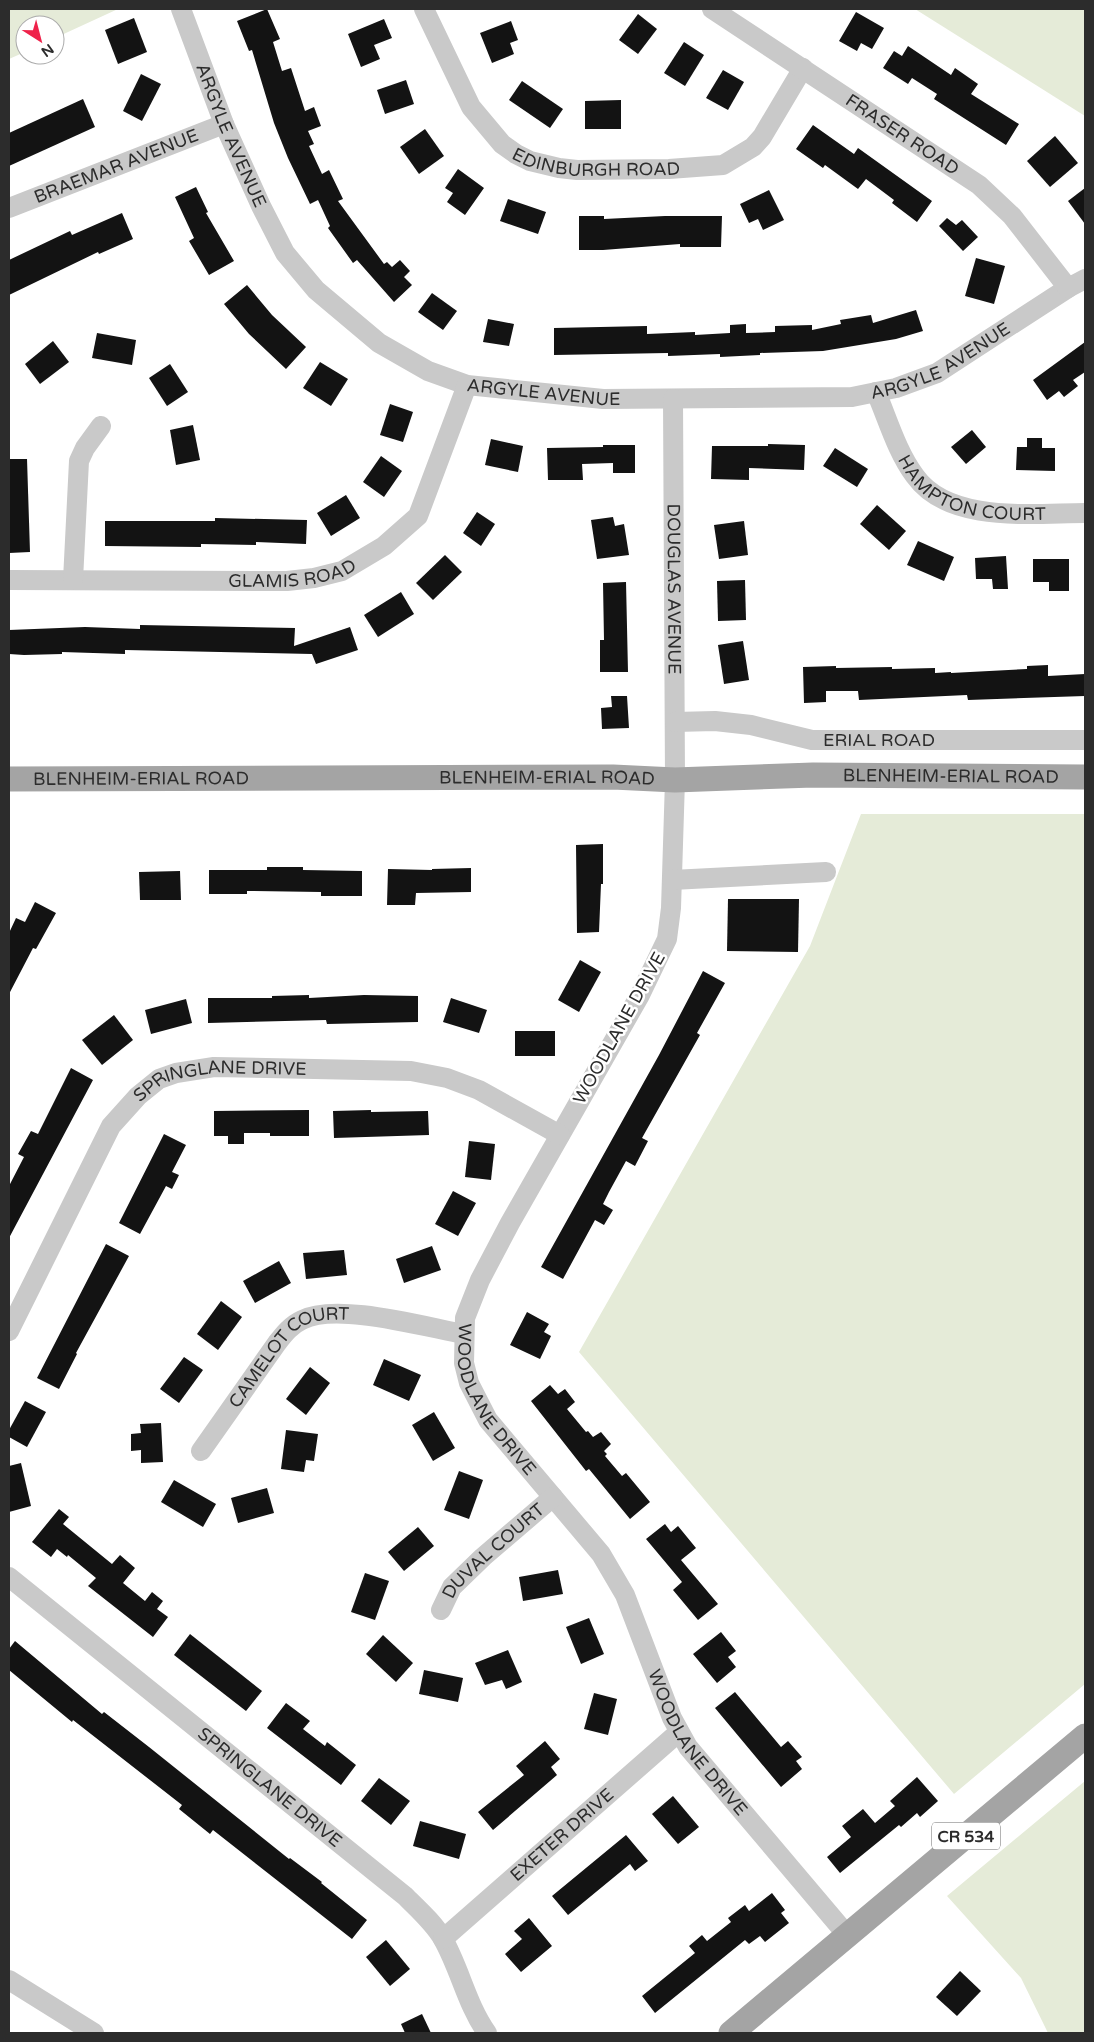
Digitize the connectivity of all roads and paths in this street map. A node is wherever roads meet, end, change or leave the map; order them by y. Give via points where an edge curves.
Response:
1 (181, 9) edge
2 (424, 9) edge
3 (712, 9) edge
4 (803, 68) junction
5 (224, 124) junction
6 (9, 208) edge
7 (1076, 284) edge
8 (467, 385) junction
9 (876, 392) junction
10 (673, 399) junction
11 (101, 426) dead end
12 (1085, 513) edge
13 (9, 580) edge
14 (74, 580) junction
15 (675, 722) junction
16 (1085, 740) edge
17 (1085, 777) edge
18 (9, 778) edge
19 (675, 780) junction
20 (826, 872) dead end
21 (672, 880) junction
22 (560, 1135) junction
23 (9, 1331) edge
24 (464, 1334) junction
25 (201, 1451) dead end
26 (553, 1497) junction
27 (9, 1577) edge
28 (441, 1610) dead end
29 (679, 1732) junction
30 (1085, 1736) edge
31 (847, 1935) junction
32 (443, 1939) junction
33 (9, 1980) edge
34 (742, 2029) edge
35 (94, 2033) edge
36 (487, 2033) edge

1 - 5 street, ARGYLE AVENUE
2 - 4 street, EDINBURGH ROAD via 477,115 502,144 516,154 559,168 669,169 723,165 753,147 762,137
3 - 4 street, FRASER ROAD
4 - 7 street, FRASER ROAD via 979,185
5 - 6 street, BRAEMAR AVENUE
5 - 8 street, ARGYLE AVENUE via 285,253 316,290 380,343 428,371
7 - 9 street, ARGYLE AVENUE via 937,373
8 - 10 street, ARGYLE AVENUE via 603,399
8 - 14 street, GLAMIS ROAD via 418,516 384,546 342,571 287,581
9 - 10 street, ARGYLE AVENUE via 852,397
9 - 12 street, HAMPTON COURT via 904,458 916,478 937,496 987,512
10 - 15 street, DOUGLAS AVENUE
11 - 14 street via 78,462
13 - 14 street, GLAMIS ROAD
15 - 16 street, ERIAL ROAD via 715,721 751,725 812,740
15 - 19 street, DOUGLAS AVENUE
17 - 19 main road, BLENHEIM-ERIAL ROAD via 813,775
18 - 19 main road, BLENHEIM-ERIAL ROAD via 613,777
19 - 21 street, WOODLANE DRIVE
20 - 21 street
21 - 22 street, WOODLANE DRIVE via 667,939 640,995
22 - 23 street, SPRINGLANE DRIVE via 478,1090 448,1078 411,1072 214,1067 159,1079 138,1096 111,1126
22 - 24 street, WOODLANE DRIVE via 480,1280 465,1318
24 - 25 street, CAMELOT COURT via 331,1313 300,1320 277,1343
24 - 26 street, WOODLANE DRIVE via 464,1363 469,1383 488,1420
26 - 28 street, DUVAL COURT via 452,1587
26 - 29 street, WOODLANE DRIVE via 601,1554 625,1595
27 - 32 street, SPRINGLANE DRIVE via 405,1896
29 - 31 street, WOODLANE DRIVE via 688,1748
29 - 32 street, EXETER DRIVE
30 - 31 main road, CR 534
31 - 34 main road, CR 534
32 - 36 street, SPRINGLANE DRIVE
33 - 35 street

